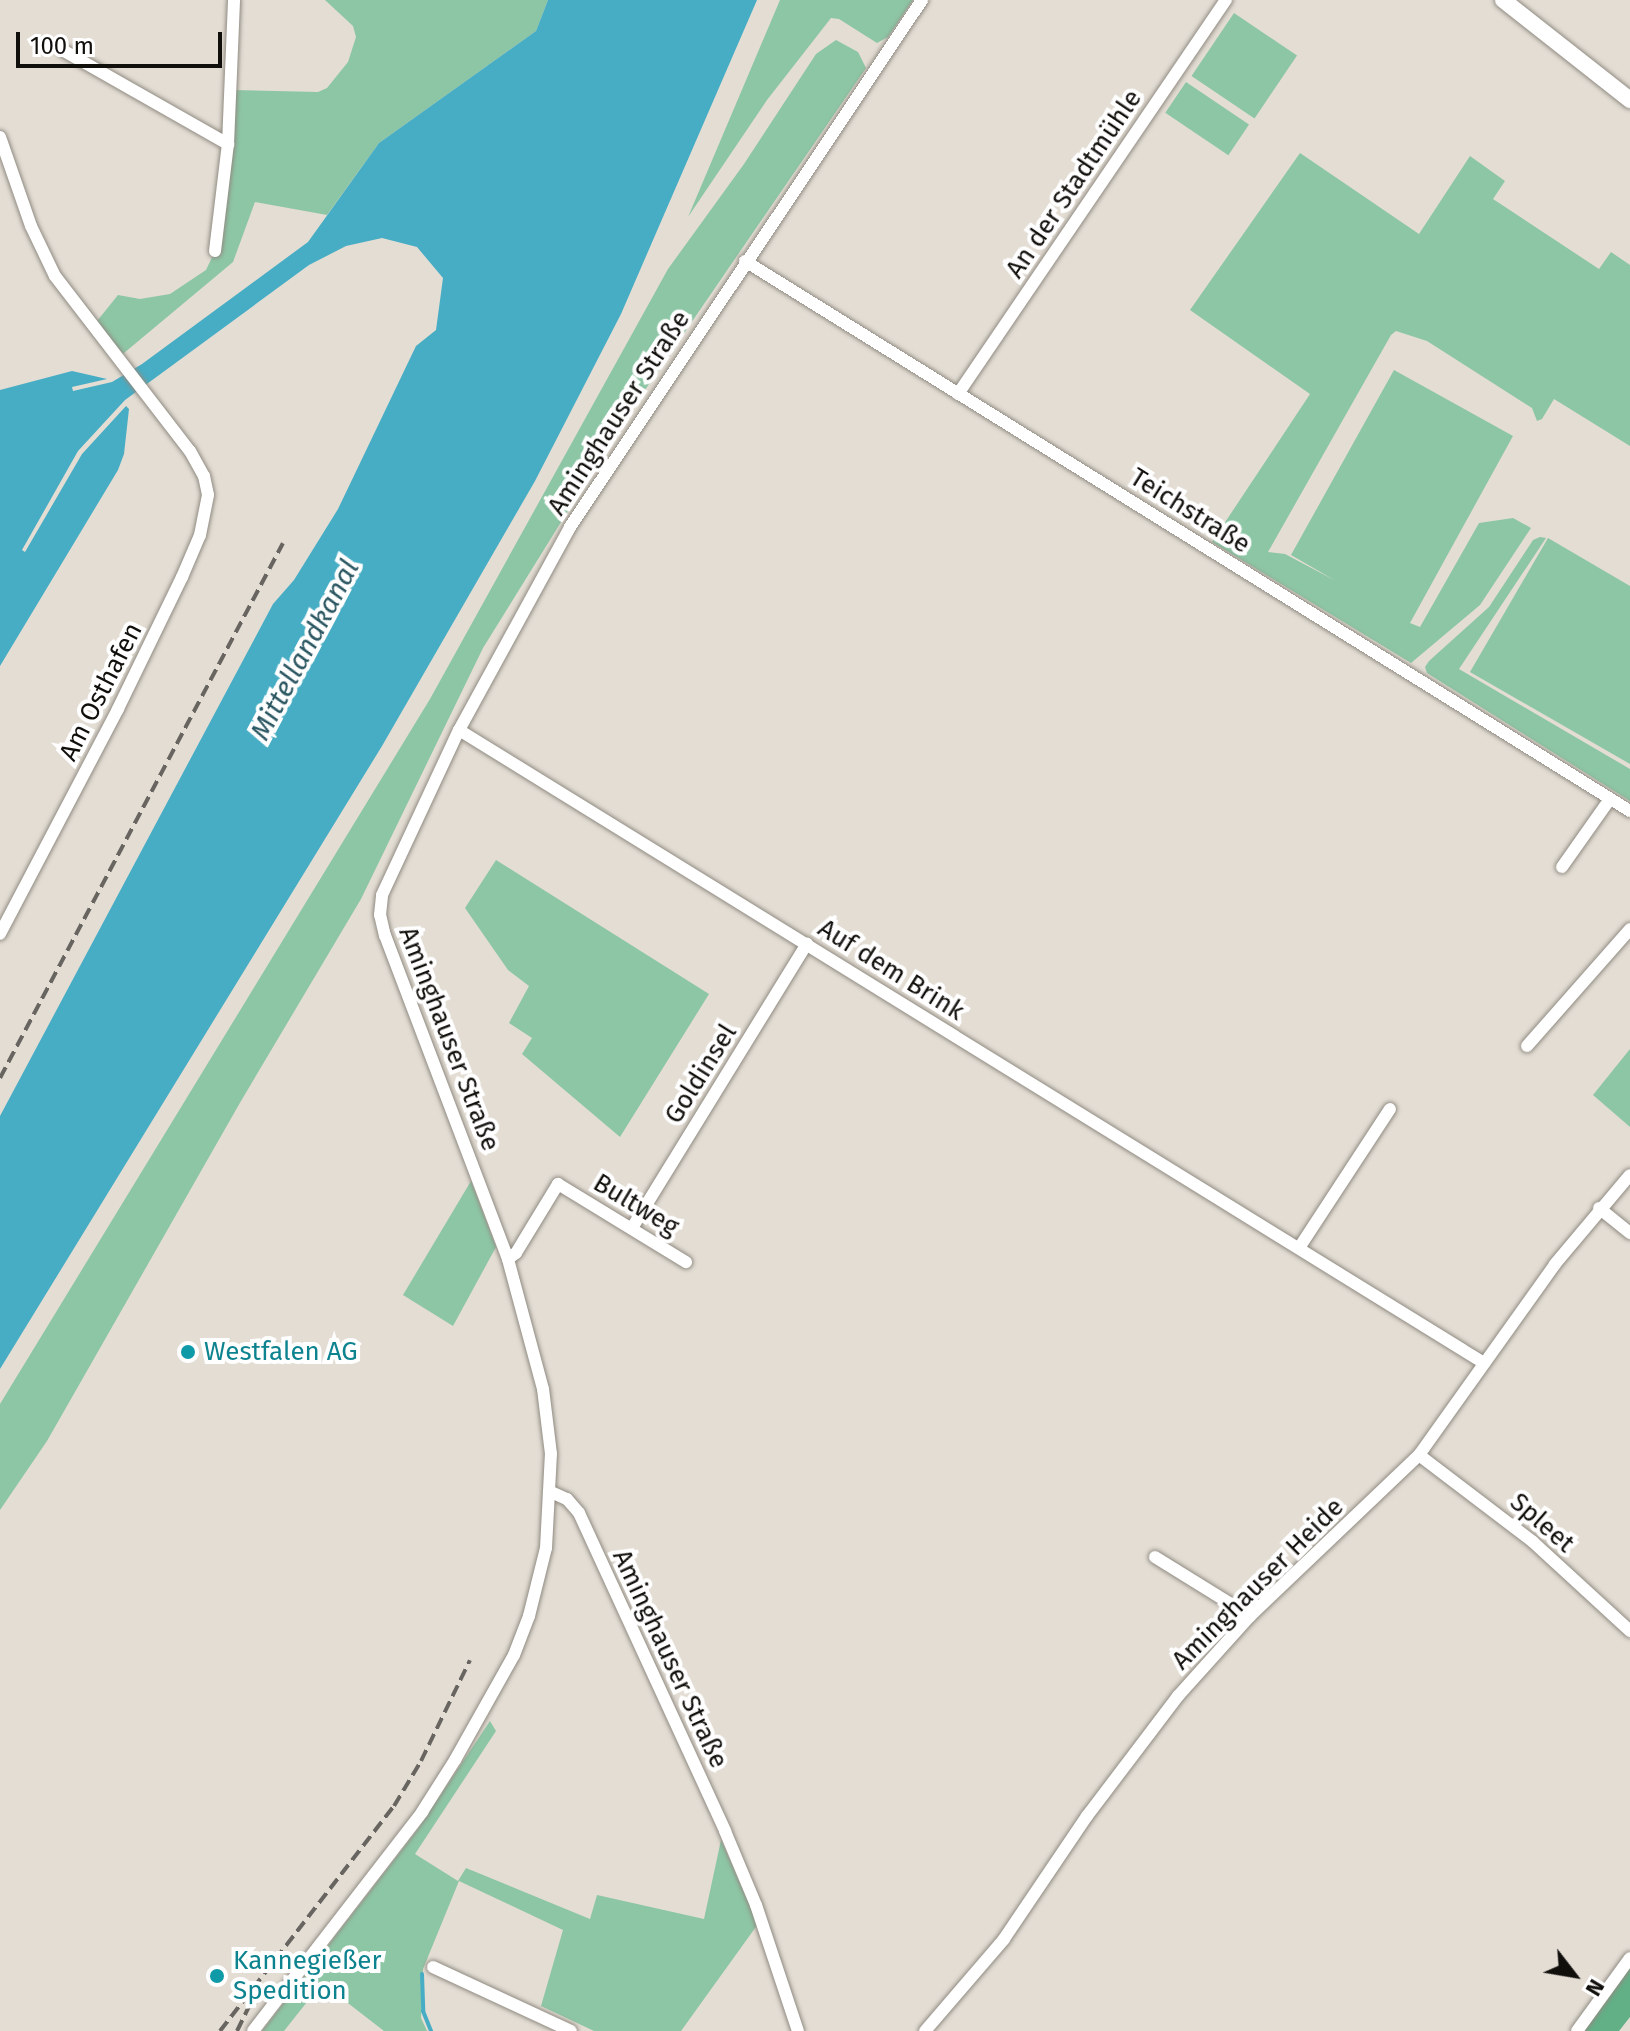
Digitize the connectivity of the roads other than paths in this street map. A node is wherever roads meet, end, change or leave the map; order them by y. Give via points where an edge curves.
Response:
1 (234, 0) edge
2 (922, 0) edge
3 (1226, 0) edge
4 (1503, 0) edge
5 (64, 51) dead end
6 (1630, 100) edge
7 (0, 137) edge
8 (228, 144) junction
9 (215, 251) dead end
10 (745, 261) junction
11 (958, 394) junction
12 (459, 730) junction
13 (1610, 799) junction
14 (1630, 811) edge
15 (1562, 867) dead end
16 (1630, 929) edge
17 (0, 934) edge
18 (807, 944) junction
19 (1527, 1046) dead end
20 (1390, 1109) dead end
21 (1630, 1175) edge
22 (1599, 1208) junction
23 (632, 1228) junction
24 (1630, 1233) edge
25 (1299, 1248) junction
26 (508, 1259) junction
27 (686, 1262) dead end
28 (1484, 1363) junction
29 (1419, 1455) junction
30 (551, 1492) junction
31 (1155, 1557) dead end
32 (1250, 1616) junction
33 (1630, 1631) edge
34 (1630, 1958) edge
35 (433, 1967) dead end
36 (253, 2031) edge
37 (571, 2031) edge
38 (798, 2031) edge
39 (925, 2031) edge
40 (1577, 2031) edge

1 - 8 street
2 - 10 street, Aminghauser Straße
3 - 11 street, An der Stadtmühle
4 - 6 street
5 - 8 street
7 - 17 street, Am Osthafen via 55,276 195,461 208,495 200,535 118,709
8 - 9 street
10 - 11 street, Teichstraße
10 - 12 street, Aminghauser Straße via 570,527
11 - 13 street, Teichstraße
12 - 18 street, Auf dem Brink
12 - 26 street, Aminghauser Straße via 388,879 380,915
13 - 14 street, Teichstraße
13 - 15 street
16 - 19 street
18 - 23 street, Goldinsel
18 - 25 street, Auf dem Brink
20 - 25 street
21 - 22 street, Aminghauser Heide
22 - 24 street
22 - 28 street, Aminghauser Heide
23 - 26 street, Bultweg via 558,1184
23 - 27 street, Bultweg
25 - 28 street, Auf dem Brink
26 - 30 street, Aminghauser Straße via 543,1389
28 - 29 street, Aminghauser Heide
29 - 32 street, Aminghauser Heide
29 - 33 street, Spleet via 1533,1542
30 - 36 street via 539,1579 500,1684 422,1812
30 - 38 street, Aminghauser Straße via 579,1513 718,1816 756,1905
31 - 32 street
32 - 39 street, Aminghauser Heide via 1138,1746 1004,1939
34 - 40 street
35 - 37 street

